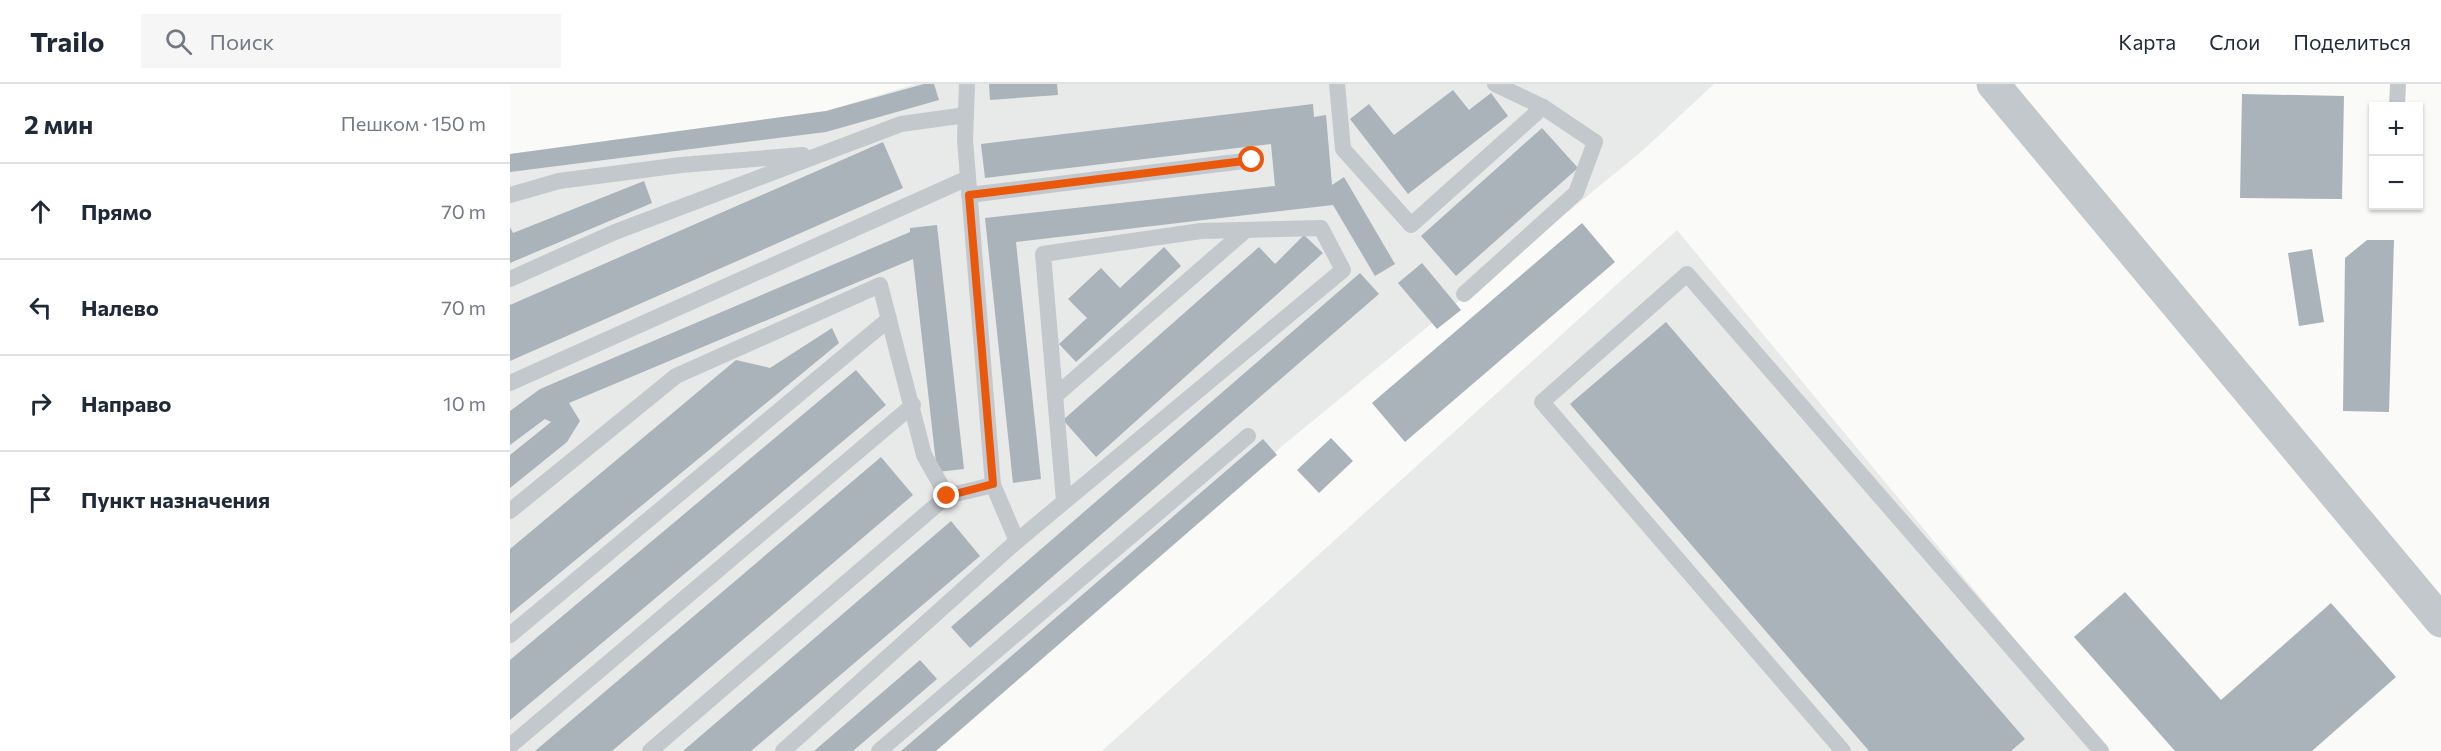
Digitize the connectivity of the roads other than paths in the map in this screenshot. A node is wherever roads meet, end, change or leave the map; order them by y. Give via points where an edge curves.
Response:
1 (967, 84) edge
2 (1337, 84) edge
3 (1495, 84) edge
4 (1993, 84) edge
5 (2398, 84) edge
6 (2397, 102) edge
7 (1543, 107) junction
8 (966, 115) junction
9 (824, 154) junction
10 (1252, 160) dead end
11 (968, 178) junction
12 (560, 181) junction
13 (510, 188) edge
14 (510, 195) edge
15 (969, 195) junction
16 (1246, 230) junction
17 (510, 279) edge
18 (1464, 294) dead end
19 (888, 319) junction
20 (510, 382) edge
21 (1055, 396) junction
22 (913, 405) junction
23 (1248, 436) dead end
24 (993, 484) junction
25 (947, 496) junction
26 (1064, 501) junction
27 (510, 511) edge
28 (1017, 541) junction
29 (2441, 621) edge
30 (510, 635) edge
31 (510, 746) edge
32 (650, 751) edge
33 (783, 751) edge
34 (879, 751) edge
35 (1843, 751) edge
36 (2101, 751) edge

1 - 8 lane
2 - 7 lane via 1343,149 1411,225
3 - 7 lane
4 - 29 street
5 - 6 lane
7 - 18 lane via 1595,142 1576,194
8 - 9 lane via 901,124
8 - 11 lane
9 - 12 lane via 681,165
9 - 17 lane via 615,232
10 - 15 lane
11 - 15 lane
11 - 20 lane
12 - 13 lane
12 - 14 lane
15 - 24 lane
16 - 21 lane
16 - 21 lane via 1201,231 1043,254
16 - 26 lane via 1322,228 1343,270
19 - 22 lane
19 - 27 lane via 880,285 676,376
19 - 30 lane
21 - 26 lane
22 - 25 lane via 924,455
22 - 31 lane
23 - 34 lane
24 - 25 lane
24 - 28 lane
25 - 32 lane
26 - 28 lane
28 - 33 lane
35 - 36 lane via 1542,402 1687,274

